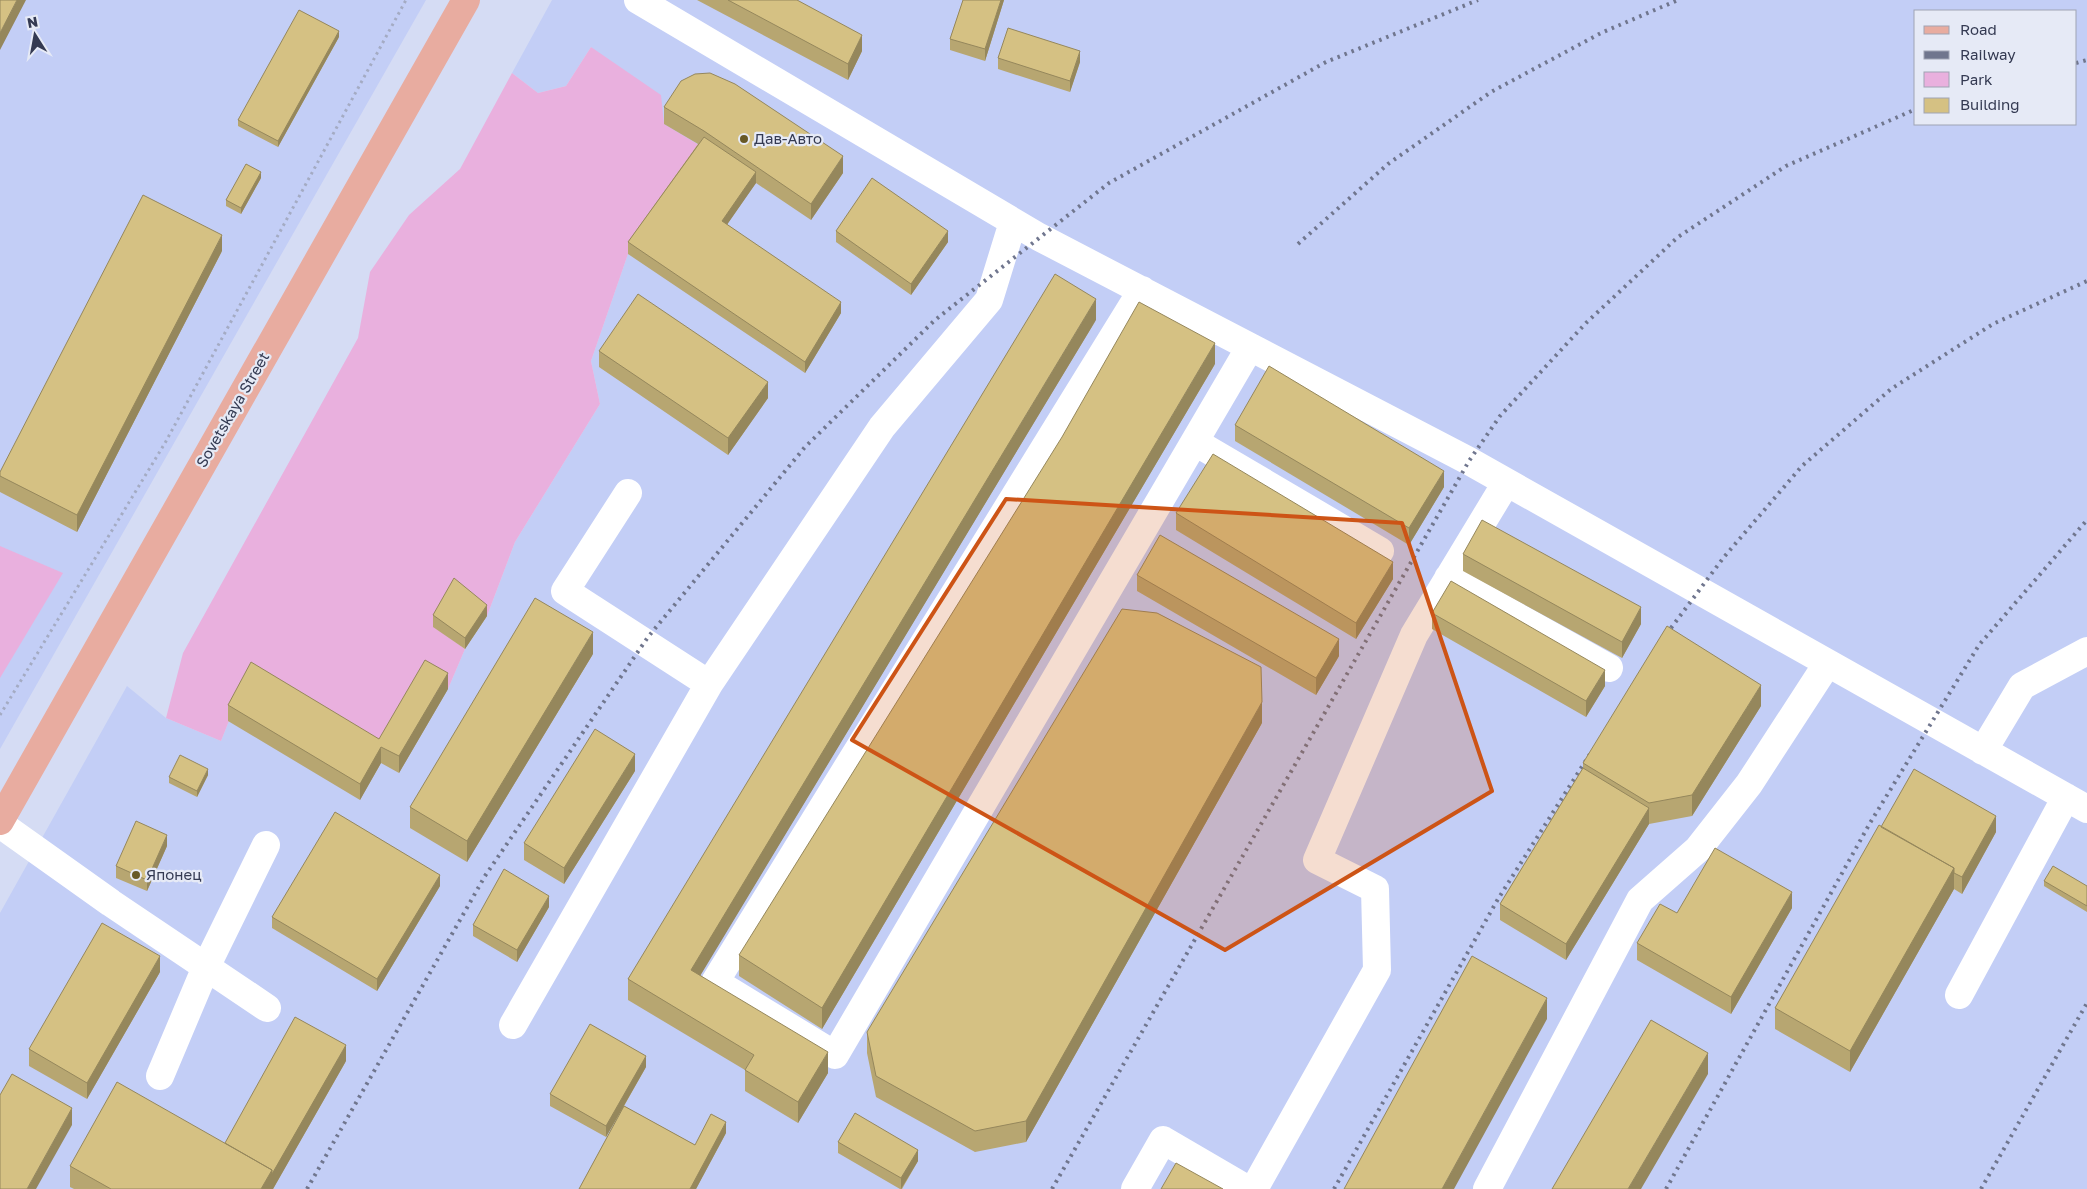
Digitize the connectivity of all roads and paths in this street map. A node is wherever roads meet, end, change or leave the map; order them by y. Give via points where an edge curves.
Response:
1 (406, 0) edge
2 (466, 0) edge
3 (638, 0) edge
4 (1013, 222) junction
5 (1142, 290) junction
6 (1250, 347) junction
7 (1195, 442) junction
8 (1506, 483) junction
9 (628, 493) dead end
10 (1380, 551) dead end
11 (1448, 578) junction
12 (2087, 651) edge
13 (1827, 664) junction
14 (1609, 668) dead end
15 (709, 684) junction
16 (0, 715) edge
17 (1983, 751) junction
18 (2076, 803) edge
19 (0, 822) edge
20 (266, 845) dead end
21 (206, 967) junction
22 (1959, 995) dead end
23 (266, 1008) dead end
24 (513, 1025) dead end
25 (160, 1076) dead end
26 (1135, 1189) edge
27 (1247, 1189) edge
28 (1254, 1189) edge
29 (1487, 1189) edge

1 - 16 path via 165,442
2 - 19 main road, Sovetskaya Street
3 - 4 lane
4 - 5 lane
4 - 15 lane via 989,300 882,427
5 - 6 lane
5 - 7 lane via 715,982 834,1054 1152,534
6 - 7 lane
6 - 8 lane
7 - 10 lane
8 - 11 lane
8 - 13 lane
9 - 15 lane via 565,591
11 - 14 lane
11 - 28 lane via 1414,635 1317,860 1376,889 1377,970
12 - 17 lane via 2022,686
13 - 17 lane
13 - 29 lane via 1749,784 1721,820 1698,849 1640,900
15 - 24 lane
17 - 18 lane
18 - 22 lane
19 - 21 lane
20 - 21 lane
21 - 23 lane
21 - 25 lane
26 - 27 lane via 1163,1140

